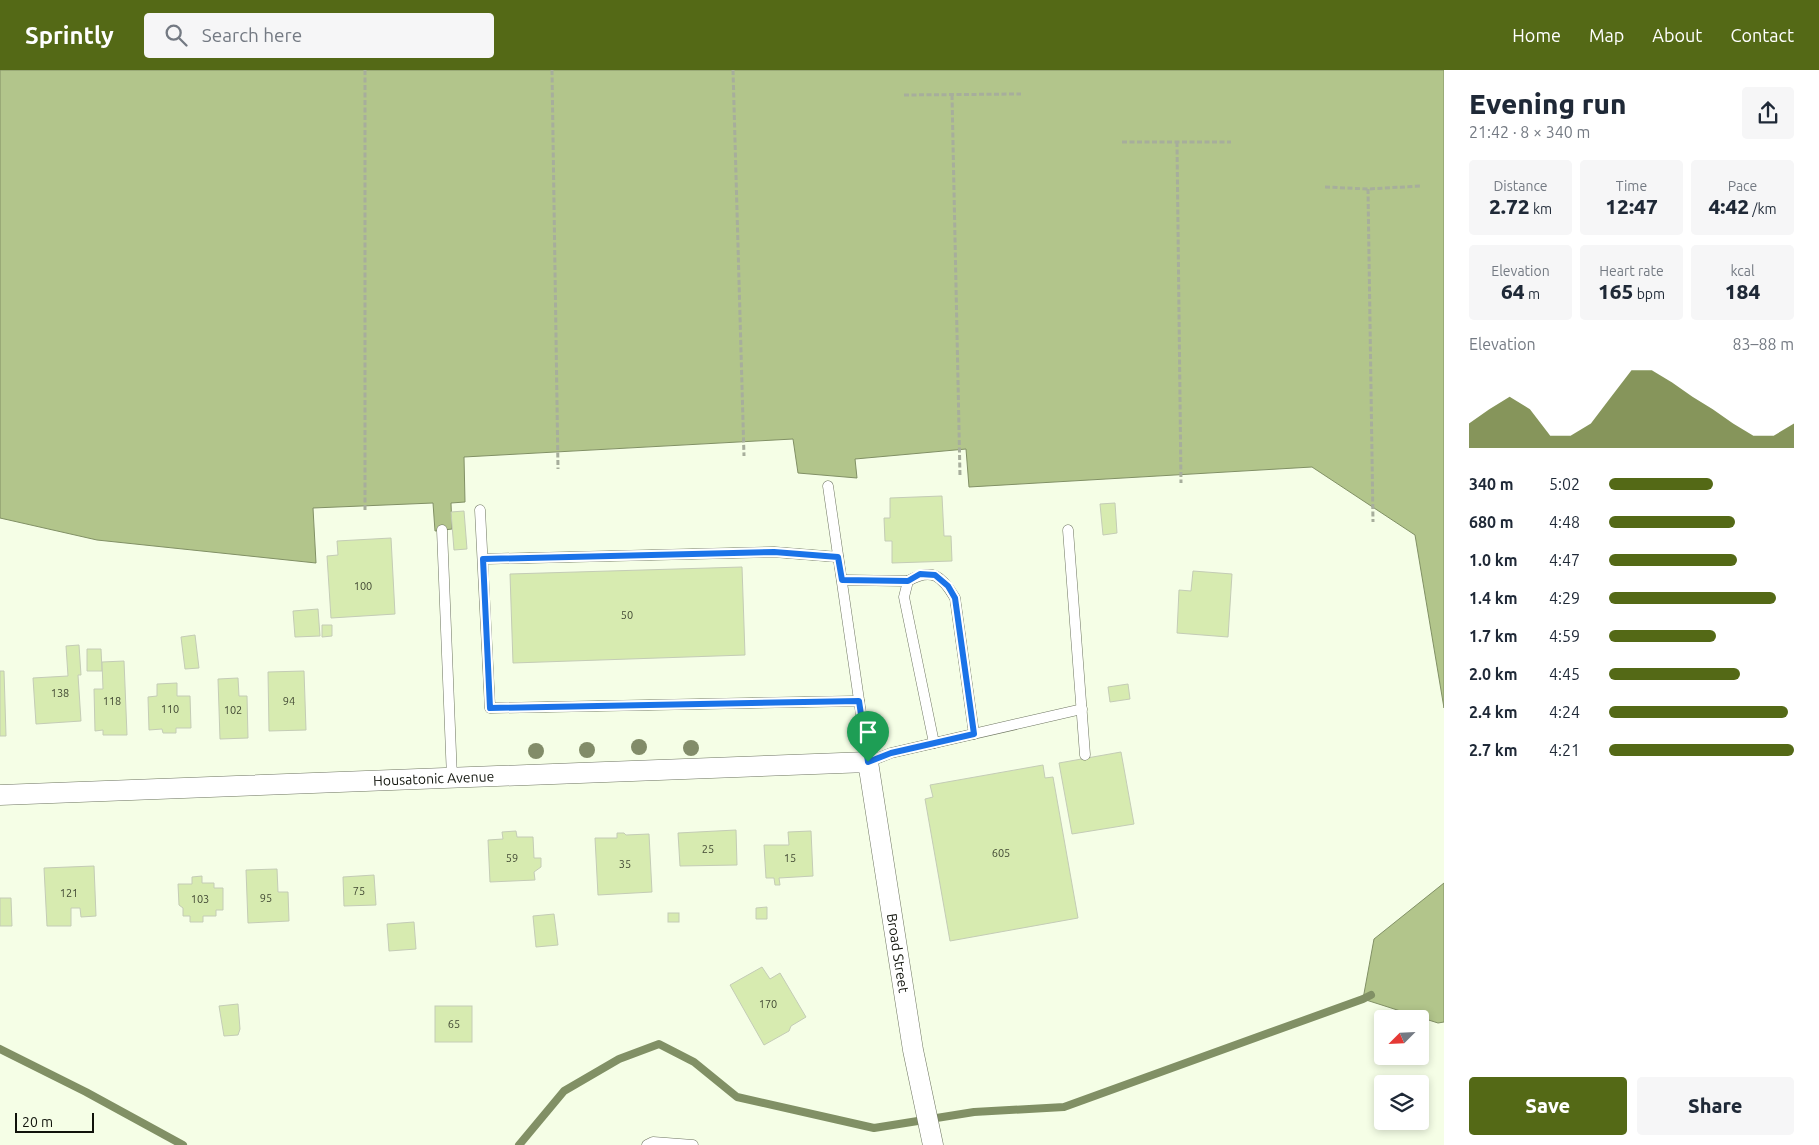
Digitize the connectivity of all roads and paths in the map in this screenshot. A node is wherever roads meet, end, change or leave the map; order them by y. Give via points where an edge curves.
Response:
1 (365, 70) edge
2 (552, 70) edge
3 (733, 70) edge
4 (1021, 94) dead end
5 (904, 95) dead end
6 (952, 95) junction
7 (1122, 142) dead end
8 (1177, 142) junction
9 (1231, 142) dead end
10 (1421, 186) dead end
11 (1324, 187) dead end
12 (1368, 189) junction
13 (744, 456) dead end
14 (558, 469) dead end
15 (960, 476) dead end
16 (1181, 483) dead end
17 (828, 486) dead end
18 (365, 510) dead end
19 (480, 510) dead end
20 (1373, 522) dead end
21 (442, 530) dead end
22 (1068, 530) dead end
23 (838, 557) junction
24 (483, 559) junction
25 (842, 580) junction
26 (908, 581) junction
27 (859, 701) junction
28 (1082, 709) junction
29 (974, 734) junction
30 (934, 743) junction
31 (1085, 755) dead end
32 (868, 762) junction
33 (452, 778) junction
34 (0, 795) edge
35 (647, 1145) edge
36 (693, 1145) edge
37 (933, 1145) edge

1 - 18 path
2 - 14 path
3 - 13 path
4 - 6 path
5 - 6 path
6 - 15 path
7 - 8 path
8 - 9 path
8 - 16 path
10 - 12 path
11 - 12 path
12 - 20 path
17 - 23 lane
19 - 24 lane
21 - 33 lane
22 - 28 lane
23 - 24 lane via 774,552
23 - 25 lane
24 - 27 lane via 490,708
25 - 26 lane
25 - 27 lane
26 - 29 lane via 920,574 935,575 948,586 955,598
26 - 30 lane via 904,597
27 - 32 lane
28 - 29 lane
28 - 31 lane
29 - 30 lane
30 - 32 lane
32 - 33 street, Housatonic Avenue
32 - 37 street, Broad Street via 913,1050
33 - 34 street, Housatonic Avenue
35 - 36 lane via 654,1142

